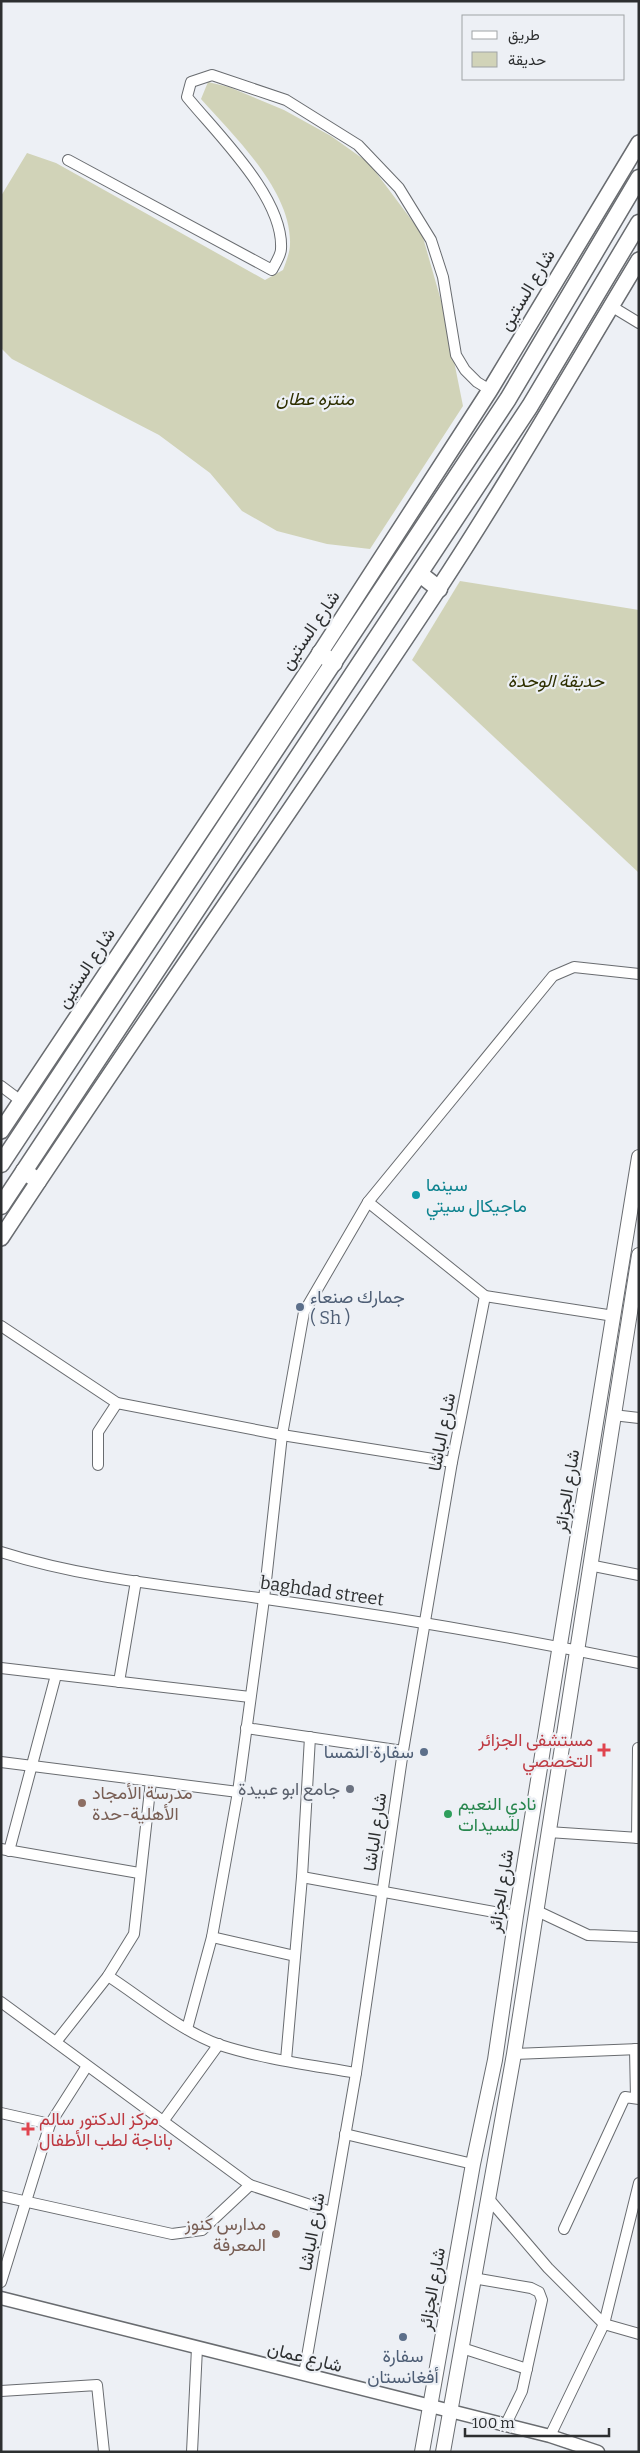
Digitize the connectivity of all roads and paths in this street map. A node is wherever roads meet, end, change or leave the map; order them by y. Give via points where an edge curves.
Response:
1 (639, 143) edge
2 (68, 160) dead end
3 (639, 178) edge
4 (639, 222) edge
5 (639, 260) edge
6 (611, 306) junction
7 (639, 323) edge
8 (490, 390) junction
9 (420, 574) junction
10 (439, 589) junction
11 (320, 653) junction
12 (334, 663) junction
13 (265, 767) junction
14 (281, 781) junction
15 (639, 974) edge
16 (1, 1086) edge
17 (20, 1101) junction
18 (1, 1131) edge
19 (639, 1157) edge
20 (1, 1164) edge
21 (24, 1171) junction
22 (38, 1181) junction
23 (368, 1202) junction
24 (1, 1206) edge
25 (1, 1238) edge
26 (639, 1255) edge
27 (485, 1296) junction
28 (614, 1316) junction
29 (634, 1316) edge
30 (1, 1326) edge
31 (117, 1403) junction
32 (612, 1415) junction
33 (639, 1418) edge
34 (282, 1435) junction
35 (452, 1462) junction
36 (98, 1465) dead end
37 (1, 1552) edge
38 (589, 1566) junction
39 (639, 1575) edge
40 (136, 1581) junction
41 (264, 1598) junction
42 (425, 1622) junction
43 (560, 1648) junction
44 (577, 1650) junction
45 (639, 1663) edge
46 (1, 1668) edge
47 (56, 1675) junction
48 (119, 1682) junction
49 (250, 1697) junction
50 (246, 1728) junction
51 (310, 1737) junction
52 (638, 1748) dead end
53 (403, 1751) junction
54 (1, 1762) edge
55 (31, 1766) junction
56 (151, 1781) junction
57 (238, 1792) junction
58 (548, 1832) junction
59 (638, 1838) edge
60 (5, 1850) edge
61 (139, 1873) junction
62 (302, 1877) junction
63 (382, 1891) junction
64 (535, 1910) junction
65 (516, 1916) junction
66 (639, 1936) edge
67 (212, 1937) junction
68 (294, 1956) junction
69 (108, 1976) junction
70 (1, 2002) edge
71 (187, 2029) junction
72 (56, 2042) junction
73 (219, 2044) junction
74 (637, 2049) edge
75 (514, 2054) junction
76 (286, 2060) junction
77 (495, 2060) junction
78 (86, 2066) junction
79 (356, 2073) junction
80 (637, 2099) edge
81 (1, 2113) edge
82 (164, 2120) junction
83 (50, 2124) junction
84 (345, 2134) junction
85 (474, 2164) junction
86 (639, 2183) edge
87 (250, 2184) junction
88 (1, 2196) edge
89 (488, 2198) junction
90 (24, 2202) junction
91 (331, 2212) junction
92 (564, 2229) dead end
93 (472, 2278) junction
94 (1, 2282) edge
95 (1, 2298) edge
96 (604, 2324) junction
97 (639, 2334) edge
98 (197, 2348) junction
99 (462, 2348) junction
100 (527, 2369) junction
101 (304, 2374) junction
102 (1, 2391) edge
103 (431, 2407) junction
104 (450, 2412) junction
105 (505, 2426) junction
106 (550, 2436) junction
107 (104, 2452) edge
108 (192, 2452) edge
109 (422, 2452) edge
110 (443, 2452) edge
111 (598, 2452) edge

1 - 8 main road, شارع الستين
2 - 8 street via 272,270 281,250 278,222 265,193 187,97 191,82 212,75 286,100 358,145 399,188 431,240 444,276 456,355 465,370
3 - 12 highway via 508,400
4 - 9 highway via 530,406
5 - 6 main road
6 - 7 street
6 - 10 main road
8 - 11 main road, شارع الستين
9 - 10 highway
9 - 14 highway
10 - 22 main road
11 - 12 highway
11 - 17 main road, شارع الستين
12 - 13 highway
13 - 14 highway
13 - 20 highway
14 - 21 highway
15 - 23 street via 574,967 553,976
16 - 17 street
17 - 18 main road, شارع الستين
19 - 28 main road, شارع الجزائر
21 - 22 highway
21 - 24 highway
22 - 25 main road
23 - 27 street
23 - 34 street via 304,1312
26 - 29 main road, شارع الجزائر
27 - 28 street
27 - 35 street, شارع الباشا
28 - 29 main road
28 - 43 main road, شارع الجزائر
29 - 32 main road, شارع الجزائر
30 - 31 street
31 - 34 street
31 - 36 street via 98,1432
32 - 33 street
32 - 38 main road, شارع الجزائر
34 - 35 street
34 - 41 street
35 - 42 street, شارع الباشا
37 - 40 street, baghdad street via 38,1564
38 - 39 street
38 - 44 main road, شارع الجزائر
40 - 41 street, baghdad street
40 - 48 street
41 - 42 street, baghdad street
41 - 49 street
42 - 43 street, baghdad street
42 - 53 street, شارع الباشا
43 - 44 street, baghdad street
43 - 65 main road, شارع الجزائر
44 - 45 street, baghdad street
44 - 58 main road, شارع الجزائر
46 - 47 street
47 - 48 street
47 - 55 street
48 - 49 street
49 - 50 street
50 - 51 street
50 - 57 street
51 - 53 street
51 - 62 street
52 - 59 street
53 - 63 street, شارع الباشا
54 - 55 street
55 - 56 street
55 - 60 street
56 - 57 street
56 - 61 street
57 - 67 street
58 - 59 street
58 - 64 main road, شارع الجزائر
60 - 61 street
61 - 69 street via 134,1934
62 - 63 street
62 - 68 street
63 - 65 street
63 - 79 street, شارع الباشا
64 - 66 street via 588,1935
64 - 75 main road, شارع الجزائر
65 - 77 main road, شارع الجزائر
67 - 68 street
67 - 71 street
68 - 76 street
69 - 71 street
69 - 72 street
70 - 72 street
71 - 73 street
72 - 78 street
73 - 76 street
73 - 82 street
74 - 75 street
74 - 80 street
75 - 77 main road
75 - 89 main road, شارع الجزائر
76 - 79 street
77 - 85 main road, شارع الجزائر
78 - 82 street
78 - 83 street
79 - 84 street, شارع الباشا
80 - 92 street via 625,2097
81 - 83 street
82 - 87 street
83 - 90 street
84 - 85 street
84 - 91 street, شارع الباشا
85 - 103 main road, شارع الجزائر
86 - 96 street
87 - 90 street via 202,2230 172,2234
87 - 91 street
88 - 90 street
89 - 93 main road, شارع الجزائر
89 - 96 street via 548,2268
90 - 94 street
91 - 101 street, شارع الباشا
93 - 99 main road, شارع الجزائر
93 - 100 street via 539,2292 542,2300
95 - 98 street, شارع عمان
96 - 97 street
96 - 106 street
98 - 101 street, شارع عمان
98 - 108 street
99 - 100 street
99 - 104 main road, شارع الجزائر
100 - 105 street via 522,2390
101 - 103 street, شارع عمان
102 - 107 street via 97,2385
103 - 104 street, شارع عمان
103 - 109 main road, شارع الجزائر
104 - 105 street, شارع عمان
104 - 110 main road, شارع الجزائر
105 - 106 street, شارع عمان
106 - 111 street, شارع عمان

